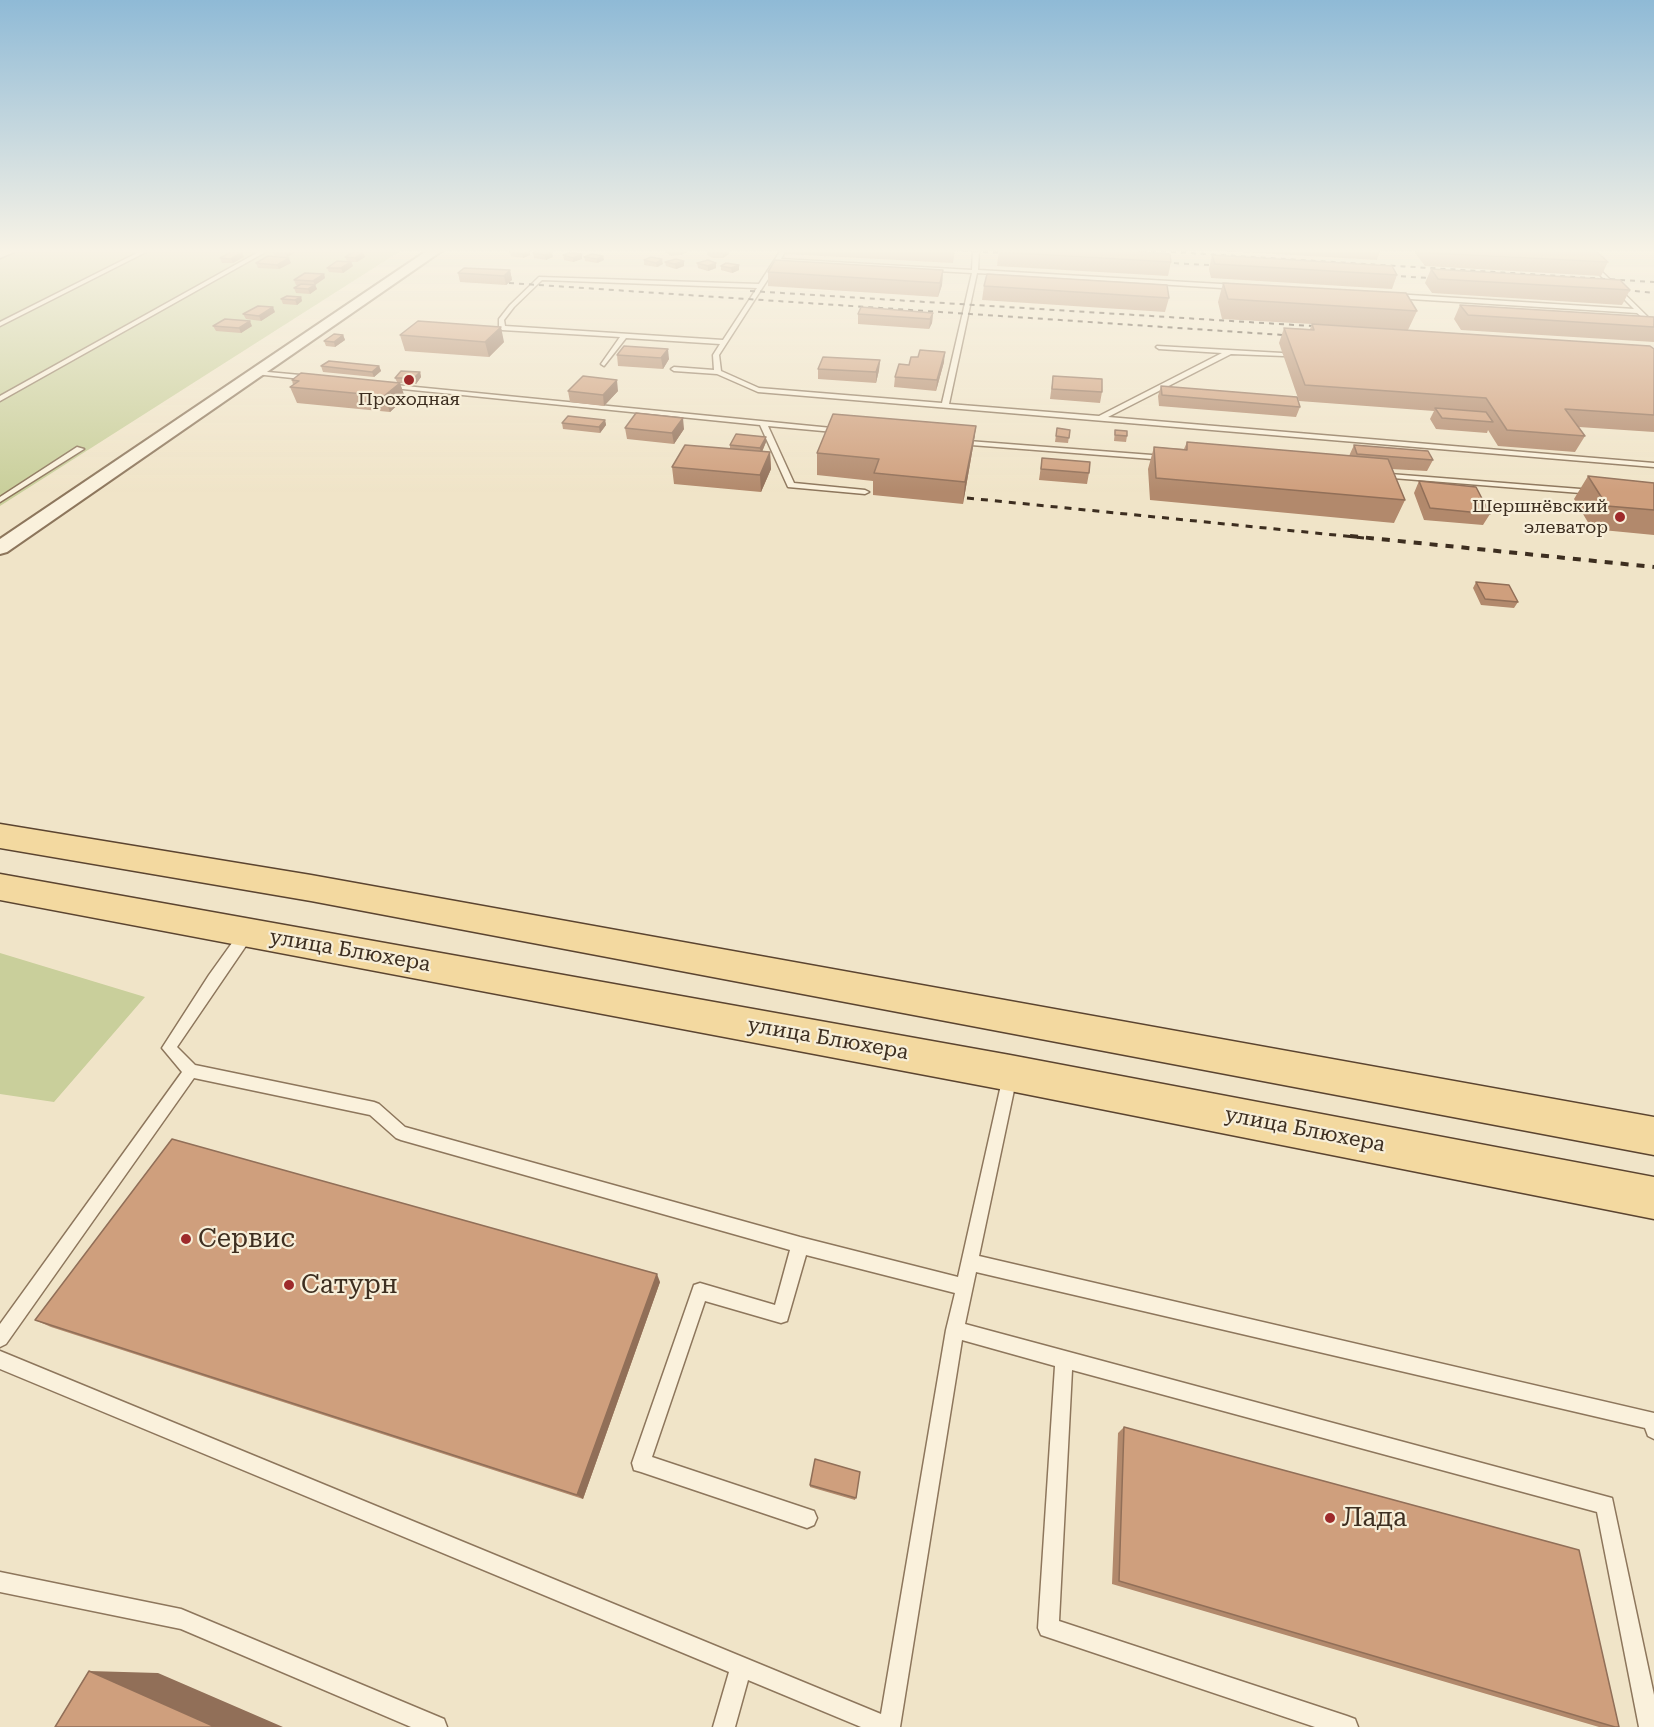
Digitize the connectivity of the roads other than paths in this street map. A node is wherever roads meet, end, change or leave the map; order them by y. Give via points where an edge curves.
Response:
1 (123, 331) edge
2 (319, 331) edge
3 (548, 331) edge
4 (732, 331) edge
5 (962, 331) edge
6 (625, 335) junction
7 (724, 342) junction
8 (1159, 347) dead end
9 (1229, 352) junction
10 (1282, 355) dead end
11 (604, 364) dead end
12 (674, 369) dead end
13 (718, 372) junction
14 (257, 373) junction
15 (320, 379) edge
16 (376, 385) edge
17 (0, 399) edge
18 (945, 407) junction
19 (1098, 419) junction
20 (763, 423) junction
21 (845, 431) edge
22 (952, 441) edge
23 (80, 449) dead end
24 (1178, 459) edge
25 (1654, 465) edge
26 (1368, 474) edge
27 (865, 492) dead end
28 (1606, 493) edge
29 (0, 500) edge
30 (0, 548) edge
31 (0, 836) edge
32 (0, 887) edge
33 (248, 932) junction
34 (191, 1071) junction
35 (1010, 1073) junction
36 (1654, 1136) edge
37 (1654, 1197) edge
38 (800, 1245) junction
39 (969, 1262) junction
40 (964, 1287) junction
41 (955, 1330) junction
42 (0, 1338) edge
43 (0, 1360) edge
44 (1064, 1360) junction
45 (1653, 1424) edge
46 (807, 1518) dead end
47 (0, 1582) edge
48 (741, 1666) junction
49 (436, 1727) edge
50 (724, 1727) edge
51 (888, 1727) edge
52 (1347, 1727) edge
53 (1650, 1727) edge

1 - 17 lane
2 - 14 street
3 - 6 lane
4 - 7 lane
5 - 18 lane
6 - 7 lane
6 - 11 lane
7 - 13 lane via 716,355
8 - 9 lane
9 - 10 lane
9 - 19 lane
12 - 13 lane
13 - 18 lane via 758,390
14 - 15 lane
14 - 30 street
16 - 20 lane
18 - 19 lane
19 - 25 lane
20 - 21 lane
20 - 27 lane via 791,485
22 - 24 lane
23 - 29 lane
26 - 28 lane
31 - 36 main road via 311,888
32 - 33 main road, улица Блюхера
33 - 34 lane via 170,1048
33 - 35 main road, улица Блюхера
34 - 38 lane via 374,1109 401,1133
34 - 42 lane
35 - 37 main road, улица Блюхера
35 - 39 lane
38 - 40 lane
38 - 46 lane via 781,1315 700,1291 640,1463
39 - 40 lane
39 - 45 lane
40 - 41 lane
41 - 44 lane
41 - 51 lane
43 - 48 lane
44 - 52 lane via 1048,1628
44 - 53 lane via 1605,1505
47 - 49 lane via 181,1619
48 - 50 lane
48 - 51 lane

